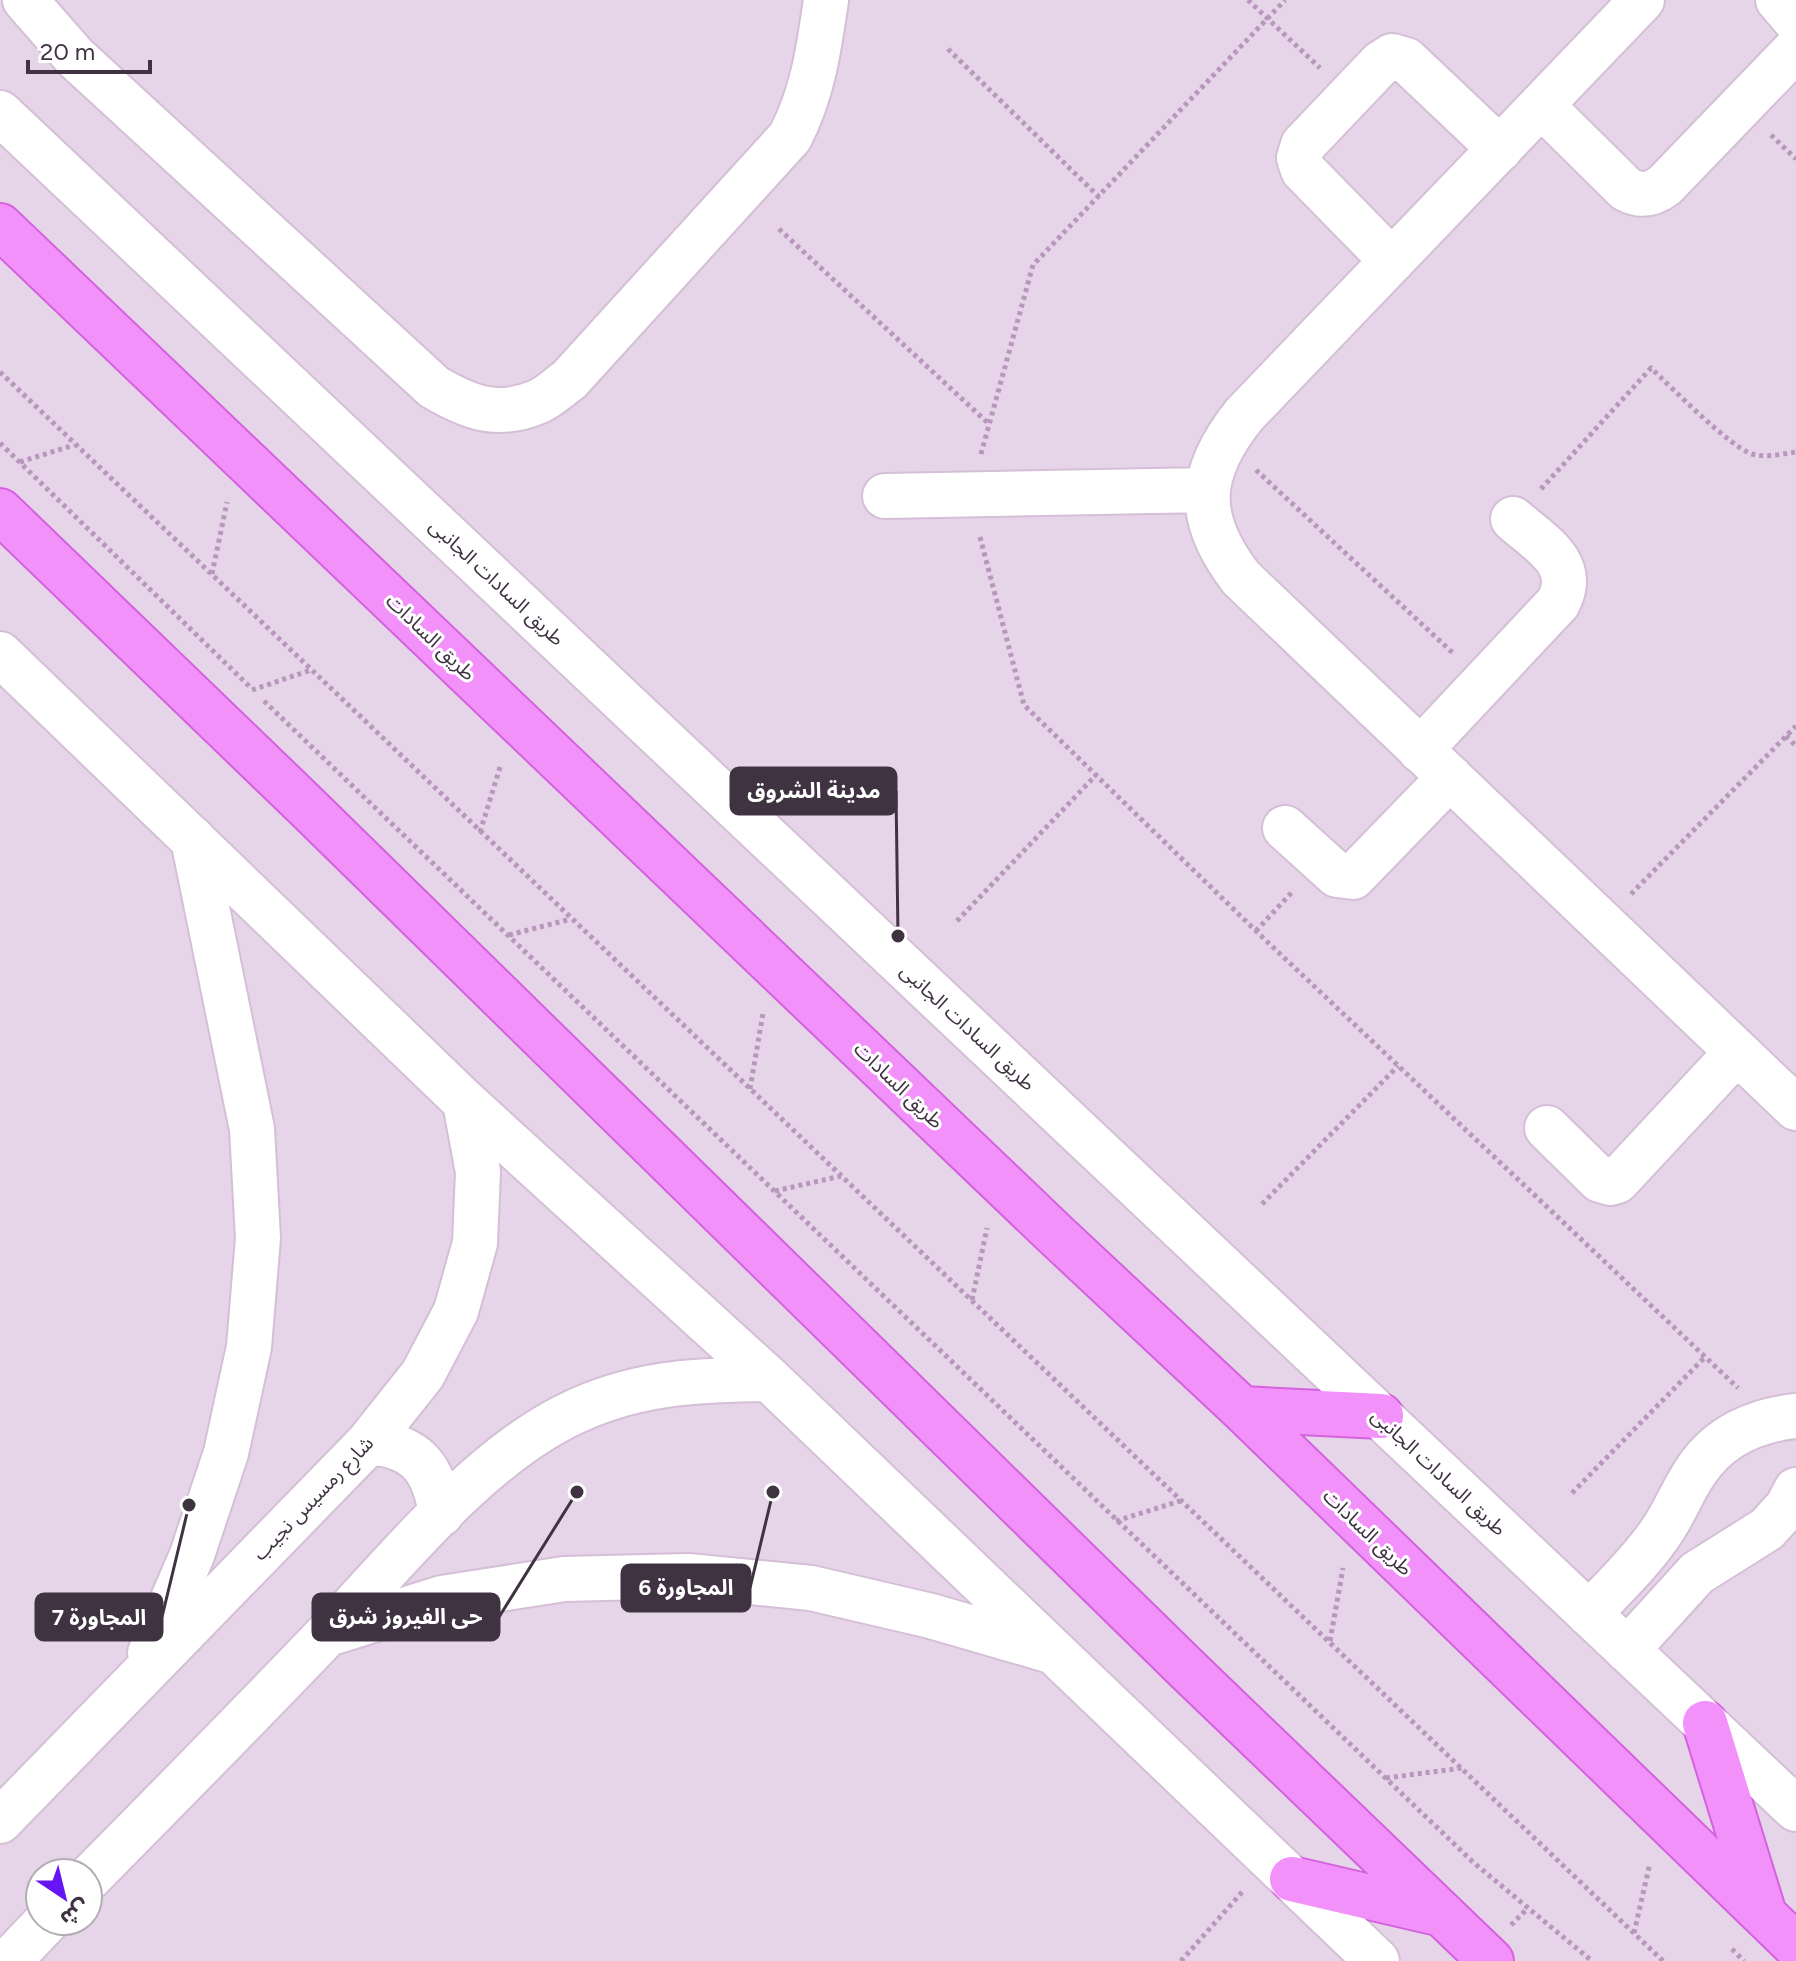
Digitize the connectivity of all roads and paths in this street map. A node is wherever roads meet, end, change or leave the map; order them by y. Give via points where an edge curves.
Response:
1 (25, 0) edge
2 (826, 0) edge
3 (1248, 0) edge
4 (1285, 0) edge
5 (1642, 0) edge
6 (1778, 0) edge
7 (1268, 19) junction
8 (1796, 21) edge
9 (948, 49) dead end
10 (1796, 49) edge
11 (1350, 95) junction
12 (1541, 105) junction
13 (0, 113) edge
14 (1500, 149) junction
15 (1099, 197) junction
16 (0, 226) edge
17 (779, 229) dead end
18 (1392, 261) junction
19 (0, 372) edge
20 (989, 424) junction
21 (1224, 440) junction
22 (0, 443) edge
23 (74, 445) junction
24 (1796, 452) edge
25 (20, 462) junction
26 (1208, 490) junction
27 (969, 495) junction
28 (885, 496) dead end
29 (227, 501) dead end
30 (0, 511) edge
31 (1513, 519) joint
32 (211, 575) junction
33 (0, 654) edge
34 (311, 670) junction
35 (1484, 682) junction
36 (252, 690) junction
37 (1796, 726) edge
38 (1786, 736) junction
39 (1796, 746) edge
40 (502, 760) dead end
41 (1435, 763) junction
42 (1096, 775) junction
43 (1285, 828) dead end
44 (480, 832) junction
45 (193, 839) junction
46 (1321, 860) junction
47 (571, 919) junction
48 (957, 921) dead end
49 (1603, 923) junction
50 (1256, 931) junction
51 (508, 935) junction
52 (764, 1009) dead end
53 (1737, 1052) junction
54 (1398, 1066) junction
55 (750, 1089) junction
56 (465, 1102) junction
57 (1796, 1108) edge
58 (1547, 1128) dead end
59 (841, 1176) junction
60 (774, 1191) junction
61 (1262, 1204) dead end
62 (988, 1223) dead end
63 (972, 1301) junction
64 (1705, 1357) junction
65 (769, 1379) junction
66 (1242, 1409) junction
67 (1381, 1416) junction
68 (1783, 1418) edge
69 (369, 1442) junction
70 (1796, 1490) edge
71 (1572, 1493) dead end
72 (1181, 1500) junction
73 (1675, 1512) junction
74 (441, 1514) junction
75 (1116, 1521) junction
76 (1719, 1557) junction
77 (1344, 1563) dead end
78 (1589, 1614) junction
79 (326, 1635) junction
80 (1329, 1642) junction
81 (1627, 1650) junction
82 (1054, 1652) junction
83 (140, 1677) junction
84 (1705, 1723) junction
85 (1462, 1768) junction
86 (1385, 1778) junction
87 (1796, 1809) edge
88 (0, 1821) edge
89 (1650, 1862) dead end
90 (104, 1863) edge
91 (1282, 1870) junction
92 (1444, 1915) junction
93 (1765, 1917) junction
94 (1634, 1933) junction
95 (1796, 1946) edge
96 (1181, 1961) edge
97 (1377, 1961) edge
98 (1491, 1961) edge
99 (1592, 1961) edge
100 (1663, 1961) edge

1 - 2 street via 75,57 434,387 466,406 502,411 538,402 569,380 790,137 803,113 818,60
3 - 7 path
4 - 7 path
5 - 12 street
6 - 8 street
7 - 11 path
7 - 15 path
9 - 15 path
10 - 12 street via 1665,185 1646,195 1626,189
11 - 14 street via 1386,58 1400,57
11 - 18 street via 1303,145 1300,164
12 - 14 street
13 - 67 street, طريق السادات الجانبى
14 - 18 street
15 - 20 path via 1033,265
16 - 66 main road, طريق السادات
17 - 20 path
18 - 21 street
19 - 23 path
20 - 27 path
21 - 26 street
21 - 35 path
22 - 25 path
23 - 25 path
23 - 32 path
24 - 31 path via 1752,454 1734,444 1651,368
25 - 36 path
26 - 27 street
26 - 41 street via 1210,522 1222,553 1241,578
27 - 28 street
27 - 42 path via 1024,705
29 - 32 path
30 - 92 main road
31 - 35 street via 1557,558 1566,580 1564,593
32 - 34 path
33 - 45 street
34 - 36 path
34 - 44 path
35 - 41 street
36 - 51 path
37 - 38 path
38 - 39 path
38 - 49 path
40 - 44 path
41 - 46 street via 1353,877 1337,875
41 - 49 street
42 - 48 path
42 - 50 path
43 - 46 street
44 - 47 path
45 - 56 street
45 - 83 street via 252,1129 258,1238 249,1347 226,1453 192,1555
46 - 50 path
47 - 51 path
47 - 55 path
49 - 53 street
50 - 54 path
51 - 60 path
52 - 55 path
53 - 57 street
53 - 58 street via 1617,1181 1600,1180
54 - 61 path
54 - 64 path
55 - 59 path
56 - 65 street
56 - 69 street, شارع رمسيس نجيب via 478,1172 475,1243 456,1311 423,1374
59 - 60 path
59 - 63 path
60 - 75 path
62 - 63 path
63 - 72 path
64 - 68 path
64 - 71 path
65 - 74 street via 691,1380 625,1392 588,1407 508,1453
65 - 82 street
66 - 67 main road
66 - 93 main road, طريق السادات
67 - 78 street, طريق السادات الجانبى
68 - 73 street via 1742,1429 1718,1446 1698,1468
69 - 74 street via 412,1453 428,1470
69 - 83 street, شارع رمسيس نجيب
70 - 76 street via 1767,1529
72 - 75 path
72 - 80 path
73 - 76 street
73 - 78 street via 1643,1558
74 - 79 street
75 - 86 path
76 - 81 street via 1678,1592
77 - 80 path
78 - 81 street, طريق السادات الجانبى
79 - 82 street via 442,1598 564,1579 688,1576 811,1588
79 - 90 street
80 - 85 path
81 - 84 street, طريق السادات الجانبى
82 - 91 street
83 - 88 street, شارع رمسيس نجيب
84 - 87 street, طريق السادات الجانبى
84 - 93 main road
85 - 86 path
85 - 94 path
86 - 99 path via 1474,1863
89 - 94 path
91 - 92 main road
91 - 96 path
91 - 97 street
92 - 98 main road
93 - 95 main road, طريق السادات
94 - 100 path

